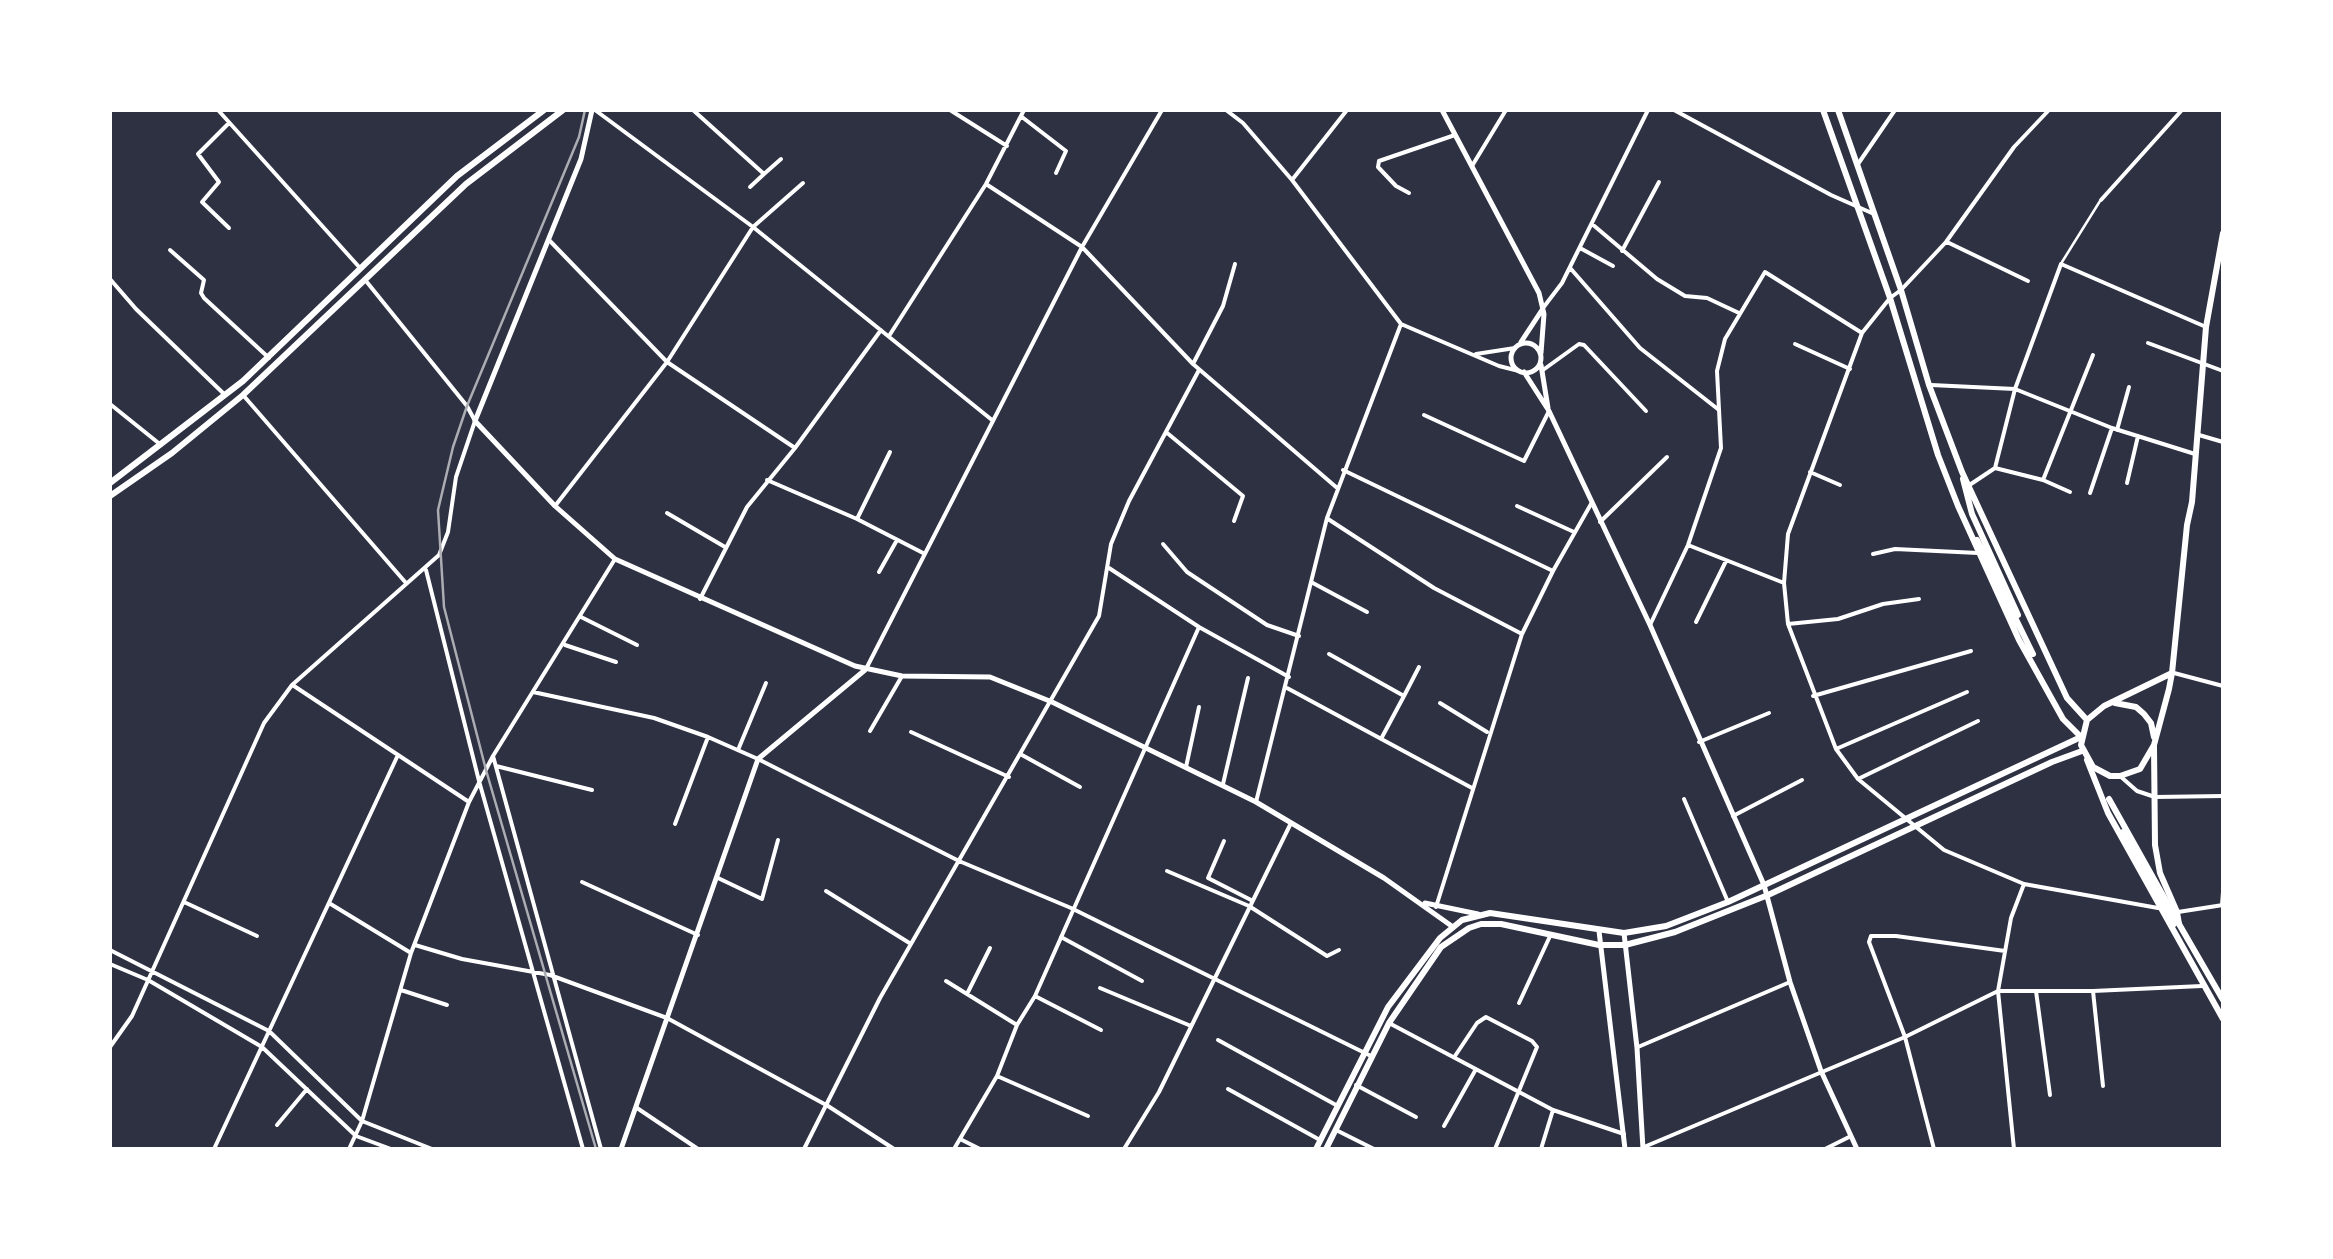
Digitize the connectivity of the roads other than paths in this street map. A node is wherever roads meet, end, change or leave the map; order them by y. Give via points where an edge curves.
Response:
1 (218, 110) edge
2 (544, 110) edge
3 (563, 110) edge
4 (594, 110) edge
5 (693, 110) edge
6 (950, 110) edge
7 (1162, 110) edge
8 (1226, 110) edge
9 (1348, 110) edge
10 (1442, 110) edge
11 (1506, 110) edge
12 (1648, 110) edge
13 (1674, 110) edge
14 (1823, 110) edge
15 (1838, 110) edge
16 (1895, 110) edge
17 (2049, 110) edge
18 (2182, 110) edge
19 (1023, 113) edge
20 (230, 123) junction
21 (1455, 135) junction
22 (1007, 146) junction
23 (780, 159) dead end
24 (1858, 164) junction
25 (1471, 167) junction
26 (764, 174) junction
27 (1056, 174) dead end
28 (1292, 180) junction
29 (1659, 182) dead end
30 (803, 183) dead end
31 (986, 184) junction
32 (750, 187) dead end
33 (1409, 193) dead end
34 (2101, 200) joint
35 (1856, 207) junction
36 (1874, 215) junction
37 (1592, 224) junction
38 (754, 227) junction
39 (229, 228) dead end
40 (2223, 234) edge
41 (550, 240) junction
42 (1946, 242) junction
43 (1082, 247) junction
44 (1580, 248) junction
45 (170, 250) dead end
46 (1622, 251) junction
47 (1235, 264) dead end
48 (2061, 264) junction
49 (1613, 266) dead end
50 (1570, 267) junction
51 (360, 268) junction
52 (2220, 271) edge
53 (110, 279) edge
54 (366, 280) junction
55 (2028, 281) dead end
56 (1902, 290) junction
57 (1890, 298) junction
58 (1543, 308) junction
59 (1739, 313) junction
60 (1401, 324) junction
61 (2206, 328) junction
62 (881, 330) junction
63 (1862, 334) junction
64 (889, 336) junction
65 (2148, 342) dead end
66 (1795, 344) dead end
67 (1516, 347) junction
68 (1471, 353) junction
69 (1540, 353) junction
70 (2093, 355) dead end
71 (268, 358) junction
72 (667, 362) junction
73 (1541, 362) junction
74 (2203, 362) junction
75 (1194, 364) junction
76 (1850, 369) junction
77 (1199, 370) junction
78 (1542, 371) junction
79 (2223, 371) edge
80 (1522, 372) junction
81 (1929, 385) junction
82 (2129, 387) dead end
83 (2015, 390) junction
84 (243, 395) junction
85 (226, 396) junction
86 (110, 404) edge
87 (1719, 410) junction
88 (1549, 411) junction
89 (1646, 412) dead end
90 (2070, 412) junction
91 (1424, 415) dead end
92 (992, 420) junction
93 (475, 421) junction
94 (2115, 429) junction
95 (1166, 432) junction
96 (2197, 434) junction
97 (2138, 436) junction
98 (2223, 442) edge
99 (162, 445) junction
100 (795, 448) junction
101 (890, 452) dead end
102 (2195, 454) junction
103 (1667, 458) dead end
104 (1995, 468) junction
105 (1343, 470) junction
106 (1810, 472) junction
107 (1962, 472) junction
108 (1948, 475) junction
109 (767, 480) junction
110 (2044, 480) junction
111 (110, 483) edge
112 (2127, 484) dead end
113 (1840, 485) dead end
114 (1336, 486) junction
115 (1968, 486) junction
116 (2070, 492) dead end
117 (2090, 493) dead end
118 (110, 496) edge
119 (1591, 504) junction
120 (555, 506) junction
121 (1517, 506) dead end
122 (668, 514) dead end
123 (857, 518) junction
124 (1327, 518) junction
125 (1234, 521) dead end
126 (1600, 522) junction
127 (1574, 532) junction
128 (897, 540) junction
129 (1163, 544) dead end
130 (1688, 545) junction
131 (725, 547) junction
132 (1978, 553) junction
133 (925, 554) junction
134 (1874, 554) dead end
135 (616, 559) junction
136 (1726, 561) junction
137 (426, 567) junction
138 (1108, 568) junction
139 (1553, 571) junction
140 (879, 572) dead end
141 (1311, 582) junction
142 (406, 583) junction
143 (1784, 583) junction
144 (700, 599) junction
145 (1919, 599) dead end
146 (1367, 612) dead end
147 (581, 617) junction
148 (1696, 622) dead end
149 (1788, 624) junction
150 (1650, 626) junction
151 (1199, 628) junction
152 (1522, 634) junction
153 (1299, 636) junction
154 (564, 645) junction
155 (638, 645) dead end
156 (1971, 651) dead end
157 (1329, 654) dead end
158 (616, 662) dead end
159 (1418, 667) dead end
160 (865, 670) junction
161 (2172, 673) junction
162 (902, 676) junction
163 (1289, 677) junction
164 (1248, 678) dead end
165 (766, 683) dead end
166 (292, 685) junction
167 (2223, 686) edge
168 (1286, 688) junction
169 (533, 692) junction
170 (1967, 692) dead end
171 (1404, 696) junction
172 (1814, 696) junction
173 (1052, 702) junction
174 (1440, 703) dead end
175 (2114, 703) junction
176 (1199, 708) dead end
177 (1768, 713) dead end
178 (2086, 720) junction
179 (1978, 722) dead end
180 (870, 730) dead end
181 (910, 732) dead end
182 (1488, 732) junction
183 (708, 737) junction
184 (2081, 737) junction
185 (1381, 739) junction
186 (1699, 742) junction
187 (2154, 745) junction
188 (1143, 748) junction
189 (1836, 749) junction
190 (738, 750) junction
191 (2082, 751) junction
192 (1022, 755) junction
193 (493, 756) junction
194 (396, 757) junction
195 (758, 759) junction
196 (2086, 760) junction
197 (496, 766) junction
198 (1186, 767) junction
199 (2120, 776) junction
200 (1009, 777) junction
201 (1858, 779) junction
202 (1802, 780) dead end
203 (479, 782) junction
204 (1223, 784) junction
205 (1080, 787) dead end
206 (1472, 788) junction
207 (592, 790) dead end
208 (2223, 796) edge
209 (2155, 797) junction
210 (1684, 799) dead end
211 (2107, 799) dead end
212 (469, 802) junction
213 (1256, 802) junction
214 (1733, 816) junction
215 (1907, 818) junction
216 (1291, 823) junction
217 (675, 824) dead end
218 (1914, 827) junction
219 (778, 840) dead end
220 (1224, 841) dead end
221 (959, 861) junction
222 (1166, 871) dead end
223 (718, 878) junction
224 (582, 882) dead end
225 (2024, 884) junction
226 (1764, 885) junction
227 (826, 891) dead end
228 (2223, 892) edge
229 (1768, 895) junction
230 (184, 902) junction
231 (1728, 902) junction
232 (329, 903) junction
233 (1250, 903) junction
234 (2222, 905) edge
235 (1071, 908) junction
236 (1436, 908) junction
237 (2158, 908) junction
238 (2178, 912) junction
239 (1478, 914) junction
240 (1481, 924) junction
241 (2176, 924) junction
242 (1452, 926) junction
243 (1463, 931) junction
244 (1600, 932) junction
245 (1624, 933) junction
246 (1551, 934) junction
247 (698, 935) junction
248 (256, 936) dead end
249 (1061, 937) junction
250 (414, 944) junction
251 (911, 944) junction
252 (1600, 945) junction
253 (1625, 945) junction
254 (990, 948) dead end
255 (110, 950) edge
256 (1339, 950) dead end
257 (2005, 951) junction
258 (410, 952) junction
259 (110, 964) edge
260 (152, 971) junction
261 (533, 974) junction
262 (550, 974) junction
263 (1214, 978) junction
264 (2223, 979) edge
265 (148, 980) junction
266 (946, 981) dead end
267 (1142, 981) dead end
268 (1790, 982) junction
269 (2210, 982) junction
270 (1100, 988) dead end
271 (402, 990) junction
272 (1998, 991) junction
273 (2036, 991) junction
274 (2093, 992) junction
275 (967, 994) junction
276 (2222, 994) edge
277 (1035, 996) junction
278 (1519, 1004) dead end
279 (447, 1005) dead end
280 (667, 1018) junction
281 (2223, 1019) edge
282 (1389, 1023) junction
283 (1018, 1025) junction
284 (1191, 1026) junction
285 (1101, 1030) dead end
286 (269, 1032) junction
287 (1904, 1037) junction
288 (1218, 1040) dead end
289 (262, 1046) junction
290 (110, 1047) edge
291 (1637, 1048) junction
292 (1366, 1054) junction
293 (1455, 1056) junction
294 (1476, 1069) junction
295 (1821, 1071) junction
296 (997, 1076) junction
297 (1356, 1085) junction
298 (2103, 1086) dead end
299 (308, 1089) junction
300 (1228, 1089) dead end
301 (1517, 1092) junction
302 (2050, 1095) dead end
303 (1336, 1105) junction
304 (828, 1106) junction
305 (637, 1108) junction
306 (1552, 1110) junction
307 (1088, 1116) dead end
308 (1416, 1117) dead end
309 (362, 1121) junction
310 (277, 1125) dead end
311 (1444, 1126) dead end
312 (1335, 1129) junction
313 (1624, 1134) junction
314 (356, 1136) junction
315 (1851, 1136) junction
316 (960, 1139) junction
317 (1320, 1140) junction
318 (625, 1147) edge
319 (1643, 1148) edge
320 (214, 1149) edge
321 (349, 1149) edge
322 (392, 1149) edge
323 (432, 1149) edge
324 (582, 1149) edge
325 (600, 1149) edge
326 (698, 1149) edge
327 (804, 1149) edge
328 (894, 1149) edge
329 (954, 1149) edge
330 (980, 1149) edge
331 (1124, 1149) edge
332 (1316, 1149) edge
333 (1326, 1149) edge
334 (1374, 1149) edge
335 (1494, 1149) edge
336 (1542, 1149) edge
337 (1625, 1149) edge
338 (1825, 1149) edge
339 (1857, 1149) edge
340 (1934, 1149) edge
341 (2014, 1149) edge

1 - 20 street
2 - 51 main road via 456,176
3 - 54 main road via 466,184
4 - 38 street
4 - 41 street
5 - 26 street
6 - 22 street
7 - 43 street
8 - 28 street
9 - 28 street
10 - 21 street
11 - 25 street
12 - 37 street
13 - 35 street
14 - 35 main road
15 - 24 main road
16 - 24 street
17 - 42 street
18 - 34 street
19 - 22 street
19 - 27 street via 1066,152
20 - 39 street via 198,154 219,182 202,202
20 - 51 street
21 - 25 street
21 - 33 street via 1379,161
22 - 31 street
23 - 26 street
24 - 36 main road
25 - 58 street
26 - 32 street
28 - 60 street
29 - 46 street
30 - 38 street
31 - 43 street
31 - 64 street
34 - 48 street
35 - 36 street
35 - 57 main road
36 - 56 main road
37 - 44 street
37 - 46 street
38 - 62 street
38 - 72 street
40 - 52 main road
41 - 72 street
41 - 93 street
42 - 55 street
42 - 56 street
43 - 75 street
43 - 92 street
44 - 49 street
44 - 50 street
45 - 71 street via 204,280 204,298
46 - 59 street via 1686,296
47 - 75 street
48 - 61 street
48 - 83 street
50 - 58 street
50 - 87 street via 1640,348
51 - 71 main road
52 - 61 main road
53 - 85 street
54 - 84 main road
54 - 93 street
56 - 57 street
56 - 81 main road
57 - 63 street
57 - 108 main road
58 - 67 street
58 - 69 street
59 - 63 street via 1765,272
59 - 87 street via 1717,371
60 - 68 street
60 - 105 street
61 - 74 main road
62 - 64 street
62 - 100 street
63 - 76 street
64 - 92 street
65 - 74 street
66 - 76 street
67 - 68 street
67 - 69 street via 1534,344
67 - 80 street via 1512,360
68 - 80 street
69 - 73 street
70 - 90 street
71 - 85 main road
72 - 100 street
72 - 120 street
73 - 78 street
73 - 80 street
74 - 79 street
74 - 96 main road
75 - 77 street
76 - 106 street
77 - 95 street
77 - 114 street
78 - 88 street
78 - 89 street via 1584,345
80 - 88 street
81 - 83 street
81 - 107 main road
82 - 94 street
83 - 90 street
83 - 104 street
84 - 118 main road
84 - 142 street
85 - 99 main road
86 - 99 street
87 - 130 street via 1722,448
88 - 91 street via 1524,462
88 - 119 street
90 - 94 street
90 - 110 street
92 - 133 street
93 - 120 street
93 - 137 street via 456,477 448,532
94 - 97 street
94 - 117 street
95 - 125 street via 1243,496
95 - 138 street via 1115,534
96 - 98 street
96 - 102 main road
97 - 102 street
97 - 112 street
99 - 111 main road
100 - 109 street
101 - 123 street
102 - 161 main road
103 - 126 street
104 - 110 street
104 - 115 street
105 - 114 street
105 - 139 street
106 - 113 street
106 - 143 street via 1788,534
107 - 108 main road via 1972,514 2035,653
107 - 115 main road
108 - 132 main road
109 - 123 street
109 - 131 street
110 - 116 street
114 - 124 street
115 - 178 main road via 2067,698
119 - 126 street
119 - 127 street
120 - 135 street
121 - 127 street
122 - 131 street
123 - 128 street
124 - 141 street
124 - 152 street via 1434,588
126 - 150 street
127 - 139 street
128 - 133 street
128 - 140 street
129 - 153 street via 1187,572 1267,624
130 - 136 street
130 - 150 street
131 - 144 street
132 - 134 street
132 - 184 main road via 2019,640
133 - 160 street
135 - 144 street
135 - 147 street
136 - 143 street
136 - 148 street
137 - 142 street
137 - 203 street
138 - 151 street
138 - 173 street via 1099,616
139 - 152 street
141 - 146 street
141 - 153 street
142 - 166 street
143 - 149 street
144 - 160 street
145 - 149 street
147 - 154 street
147 - 155 street
149 - 172 street
150 - 186 street
151 - 163 street
151 - 188 street
152 - 182 street
153 - 163 street
154 - 158 street
154 - 169 street
156 - 172 street
157 - 171 street
159 - 171 street
160 - 162 street
160 - 195 street
161 - 167 street
161 - 175 main road
161 - 187 main road
162 - 173 street via 990,677
162 - 180 street
163 - 168 street
164 - 204 street
165 - 190 street
166 - 194 street
166 - 230 street via 264,723
168 - 185 street
168 - 213 street
169 - 183 street
169 - 193 street
170 - 189 street
171 - 185 street
172 - 189 street
173 - 188 street
173 - 192 street
174 - 182 street
175 - 178 main road
175 - 187 main road via 2144,714
176 - 198 street
177 - 186 street
178 - 184 main road
179 - 201 street
181 - 200 street
182 - 206 street
183 - 190 street
183 - 217 street
184 - 191 main road
184 - 215 main road
185 - 206 street
186 - 214 street
187 - 199 main road via 2140,768
187 - 209 main road
188 - 198 street
188 - 235 street
189 - 201 street
190 - 195 street
191 - 196 main road
191 - 218 main road
192 - 200 street
192 - 205 street
193 - 197 street
193 - 203 street
194 - 212 street
194 - 232 street
195 - 221 street
195 - 223 street
196 - 199 main road via 2101,773
196 - 237 main road
197 - 207 street
197 - 262 street
198 - 204 street
199 - 209 street
200 - 221 street
201 - 215 street
202 - 214 street
203 - 212 street
203 - 261 street
204 - 213 street
206 - 236 street
208 - 209 street
209 - 238 main road via 2160,873
210 - 231 street
211 - 241 main road
212 - 250 street
213 - 216 street
214 - 226 street
215 - 218 street
215 - 226 main road
216 - 233 street
216 - 236 street
218 - 225 street via 1944,850
218 - 229 main road
219 - 223 street via 762,899
220 - 233 street via 1208,878
221 - 235 street
221 - 251 street
222 - 233 street
223 - 247 street
224 - 247 street
225 - 237 street
225 - 257 street
226 - 229 street
226 - 231 main road
227 - 251 street
228 - 234 street
229 - 253 main road
229 - 268 street
230 - 248 street
230 - 260 street
231 - 245 main road via 1666,926
232 - 258 street
232 - 286 street
233 - 256 street via 1327,956
233 - 263 street
234 - 238 street
235 - 249 street
235 - 263 street
236 - 239 street
236 - 242 street
237 - 241 main road
238 - 241 main road
239 - 240 street
239 - 242 main road
239 - 244 main road
240 - 243 main road
240 - 246 main road
241 - 269 main road
242 - 243 street
242 - 292 main road via 1416,967
243 - 282 main road via 1442,947
244 - 245 main road
244 - 252 street
245 - 253 street
246 - 252 main road
246 - 278 street
247 - 280 street
249 - 267 street
249 - 277 street
250 - 258 street
250 - 261 street
251 - 304 street
252 - 253 main road
252 - 313 street
253 - 291 street
254 - 275 street
255 - 260 street
257 - 272 street
257 - 287 street via 1875,935 1870,942
258 - 271 street
259 - 265 street
260 - 265 street
260 - 286 street
261 - 262 street
261 - 324 street
262 - 280 street
262 - 325 street
263 - 284 street
263 - 292 street
264 - 269 street
265 - 289 street
265 - 290 street
266 - 275 street
268 - 291 street
268 - 295 street
269 - 274 street
269 - 276 main road
269 - 281 main road
270 - 284 street
271 - 279 street
271 - 309 street
272 - 273 street
272 - 287 street
272 - 341 street
273 - 274 street
273 - 302 street
274 - 298 street
275 - 283 street
277 - 283 street
277 - 285 street
280 - 304 street
280 - 305 street
282 - 292 main road
282 - 293 street
283 - 296 street
284 - 331 street
286 - 289 street
286 - 309 street
287 - 295 street
287 - 340 street
288 - 303 street
289 - 299 street
289 - 320 street
291 - 319 street
292 - 297 main road
292 - 303 main road
293 - 294 street
293 - 301 street via 1486,1017 1532,1041 1536,1048
294 - 301 street
294 - 311 street
295 - 315 street
295 - 319 street
296 - 307 street
296 - 316 street
297 - 308 street
297 - 312 main road
299 - 310 street
299 - 314 street
300 - 317 street
301 - 306 street
301 - 335 street
303 - 317 main road
304 - 327 street
304 - 328 street
305 - 318 street
305 - 326 street
306 - 313 street
306 - 336 street
309 - 314 street
309 - 323 street
312 - 333 main road
312 - 334 street
313 - 337 street
314 - 321 street
314 - 322 street
315 - 338 street
315 - 339 street
316 - 329 street
316 - 330 street
317 - 332 main road

